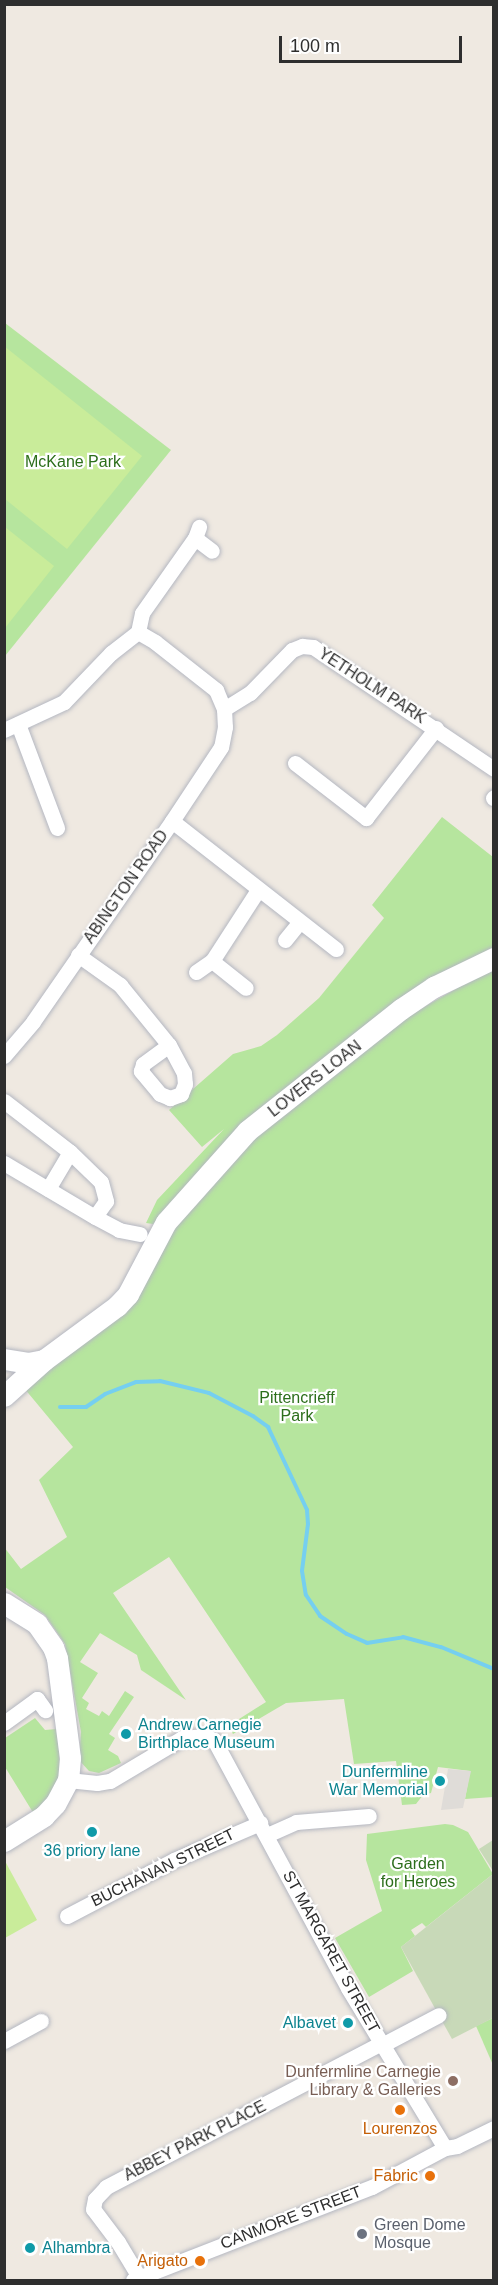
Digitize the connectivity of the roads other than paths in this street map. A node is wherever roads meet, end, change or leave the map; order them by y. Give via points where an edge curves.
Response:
1 (212, 551) dead end
2 (138, 632) junction
3 (224, 709) junction
4 (11, 727) edge
5 (436, 728) junction
6 (295, 763) dead end
7 (494, 769) edge
8 (172, 821) junction
9 (57, 828) dead end
10 (258, 890) junction
11 (299, 923) junction
12 (285, 940) dead end
13 (336, 949) dead end
14 (78, 956) junction
15 (494, 958) edge
16 (212, 961) junction
17 (196, 972) dead end
18 (246, 988) dead end
19 (169, 1045) dead end
20 (4, 1056) edge
21 (4, 1101) edge
22 (70, 1152) junction
23 (4, 1163) edge
24 (48, 1189) junction
25 (95, 1217) junction
26 (140, 1234) dead end
27 (4, 1359) edge
28 (44, 1360) junction
29 (4, 1396) edge
30 (4, 1603) edge
31 (45, 1710) dead end
32 (4, 1723) edge
33 (68, 1780) junction
34 (364, 1821) dead end
35 (263, 1829) junction
36 (4, 1840) edge
37 (67, 1916) dead end
38 (439, 2015) dead end
39 (41, 2021) dead end
40 (4, 2041) edge
41 (382, 2044) junction
42 (494, 2128) edge
43 (445, 2148) junction
44 (136, 2279) edge

1 - 2 street via 197,533 142,613
2 - 3 street via 216,690
2 - 4 street via 111,653 64,702
3 - 5 street, YETHOLM PARK via 250,693 292,650 302,646 313,647
3 - 8 street, ABINGTON ROAD via 221,747
4 - 9 street
5 - 6 street via 366,818
5 - 7 street, YETHOLM PARK
8 - 10 street
8 - 14 street, ABINGTON ROAD
10 - 11 street
10 - 16 street
11 - 12 street
11 - 13 street
14 - 19 street via 120,985
14 - 20 street, ABINGTON ROAD via 33,1022
15 - 28 street, LOVERS LOAN via 435,987 401,1010 248,1131 161,1230 128,1294
16 - 17 street
16 - 18 street
21 - 22 street
22 - 24 street
22 - 25 street via 101,1182 106,1201
23 - 24 street
24 - 25 street
25 - 26 street via 119,1230
27 - 28 street via 28,1363
28 - 29 street, LOVERS LOAN
30 - 33 street via 37,1624 48,1636 57,1658
31 - 32 street via 37,1699
33 - 35 street, ST MARGARET STREET via 110,1781 182,1738 205,1736 223,1752
33 - 36 street via 63,1793 44,1816
34 - 35 street, BUCHANAN STREET via 296,1822
35 - 37 street, BUCHANAN STREET via 174,1860
35 - 41 street, ST MARGARET STREET
38 - 41 street, ABBEY PARK PLACE
39 - 40 street
41 - 43 street, ST MARGARET STREET
41 - 44 street, ABBEY PARK PLACE via 106,2187 95,2199 93,2209 118,2242
42 - 43 street, CANMORE STREET
43 - 44 street, CANMORE STREET via 372,2187

